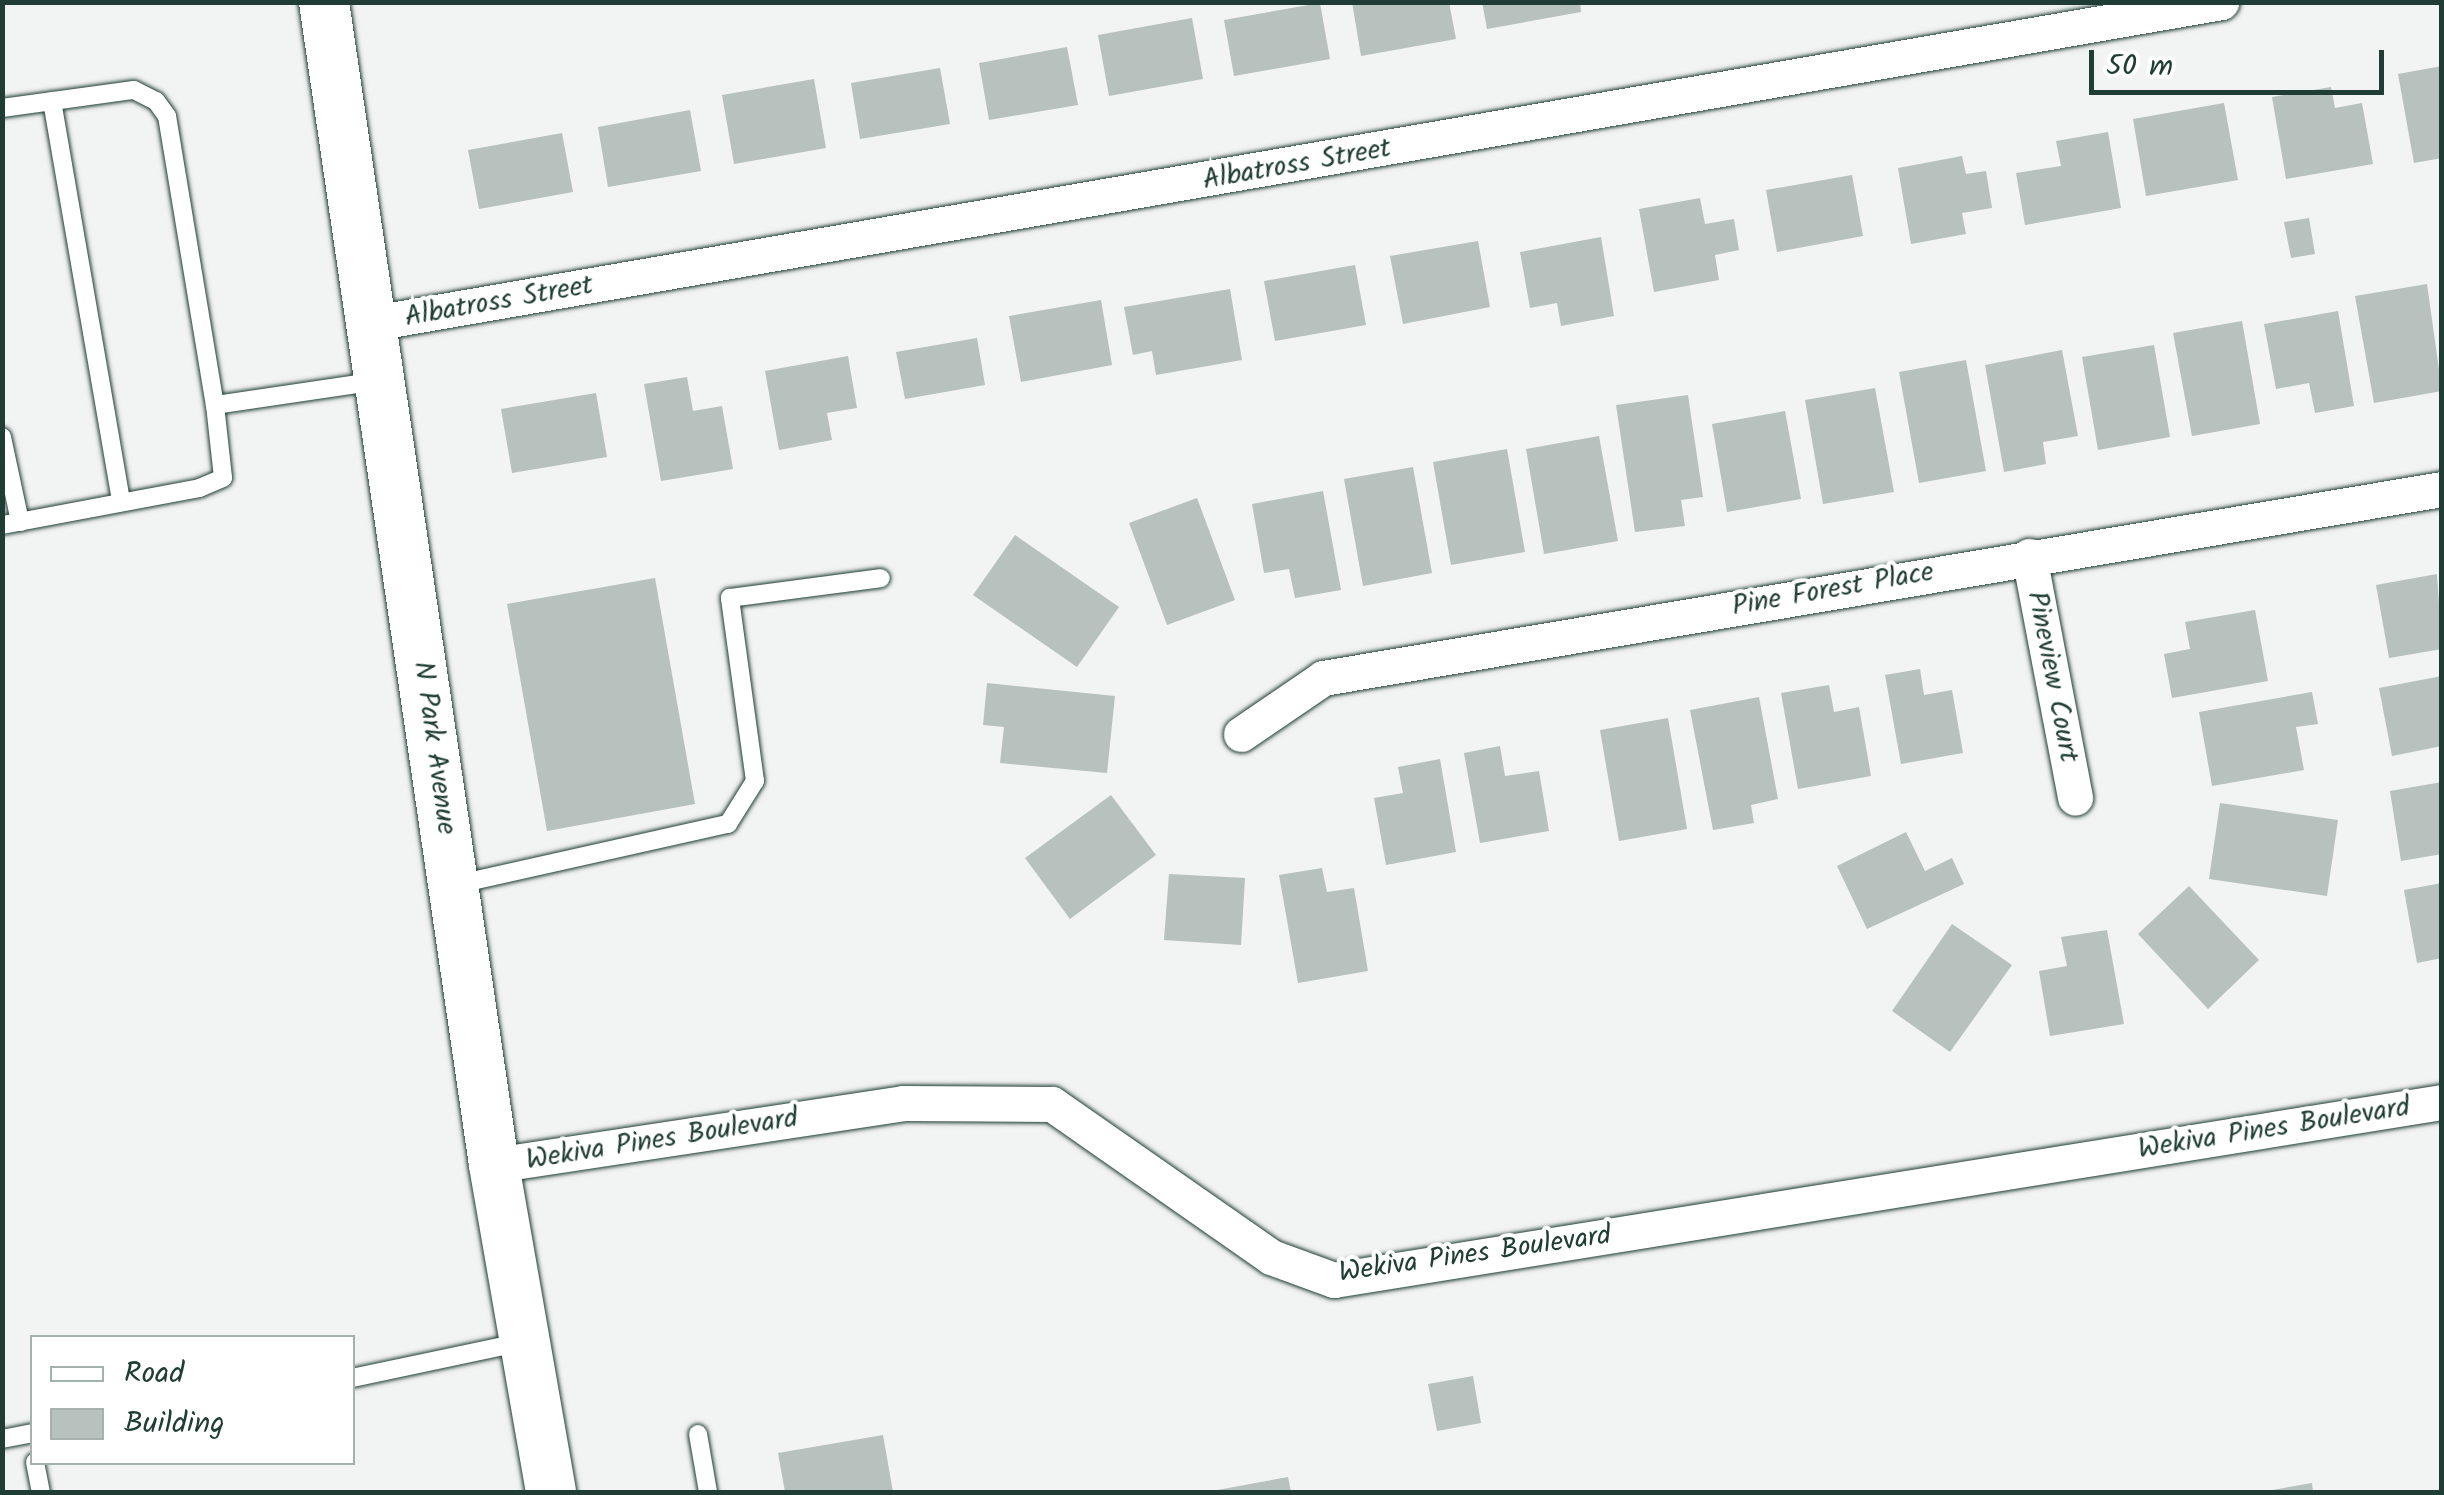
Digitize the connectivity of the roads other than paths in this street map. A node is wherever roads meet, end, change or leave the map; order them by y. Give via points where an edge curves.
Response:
1 (324, 2) edge
2 (2220, 2) edge
3 (52, 101) junction
4 (2, 108) edge
5 (373, 323) junction
6 (381, 381) junction
7 (215, 405) junction
8 (2, 437) edge
9 (2442, 489) edge
10 (121, 502) junction
11 (11, 523) edge
12 (2029, 556) junction
13 (881, 578) dead end
14 (1241, 734) dead end
15 (2076, 798) dead end
16 (454, 886) junction
17 (2442, 1102) edge
18 (494, 1165) junction
19 (525, 1342) junction
20 (355, 1377) edge
21 (698, 1434) dead end
22 (30, 1438) edge
23 (2, 1439) edge
24 (36, 1465) edge
25 (41, 1492) edge
26 (551, 1492) edge
27 (708, 1492) edge

1 - 5 main road, N Park Avenue
2 - 5 street, Albatross Street
3 - 4 lane
3 - 7 lane via 134,90 167,116
3 - 10 lane
5 - 6 main road, N Park Avenue
6 - 7 lane
6 - 16 main road, N Park Avenue
7 - 10 lane via 223,478
8 - 11 lane
9 - 12 street, Pine Forest Place
10 - 11 lane
12 - 14 street, Pine Forest Place via 1323,678
12 - 15 street, Pineview Court
13 - 16 lane via 730,598 754,781 728,824
16 - 18 main road, N Park Avenue
17 - 18 street, Wekiva Pines Boulevard via 1334,1280 1271,1257 1052,1104 903,1102
18 - 19 main road, N Park Avenue
19 - 20 lane
19 - 26 main road, N Park Avenue
21 - 27 lane
22 - 23 lane
24 - 25 lane

